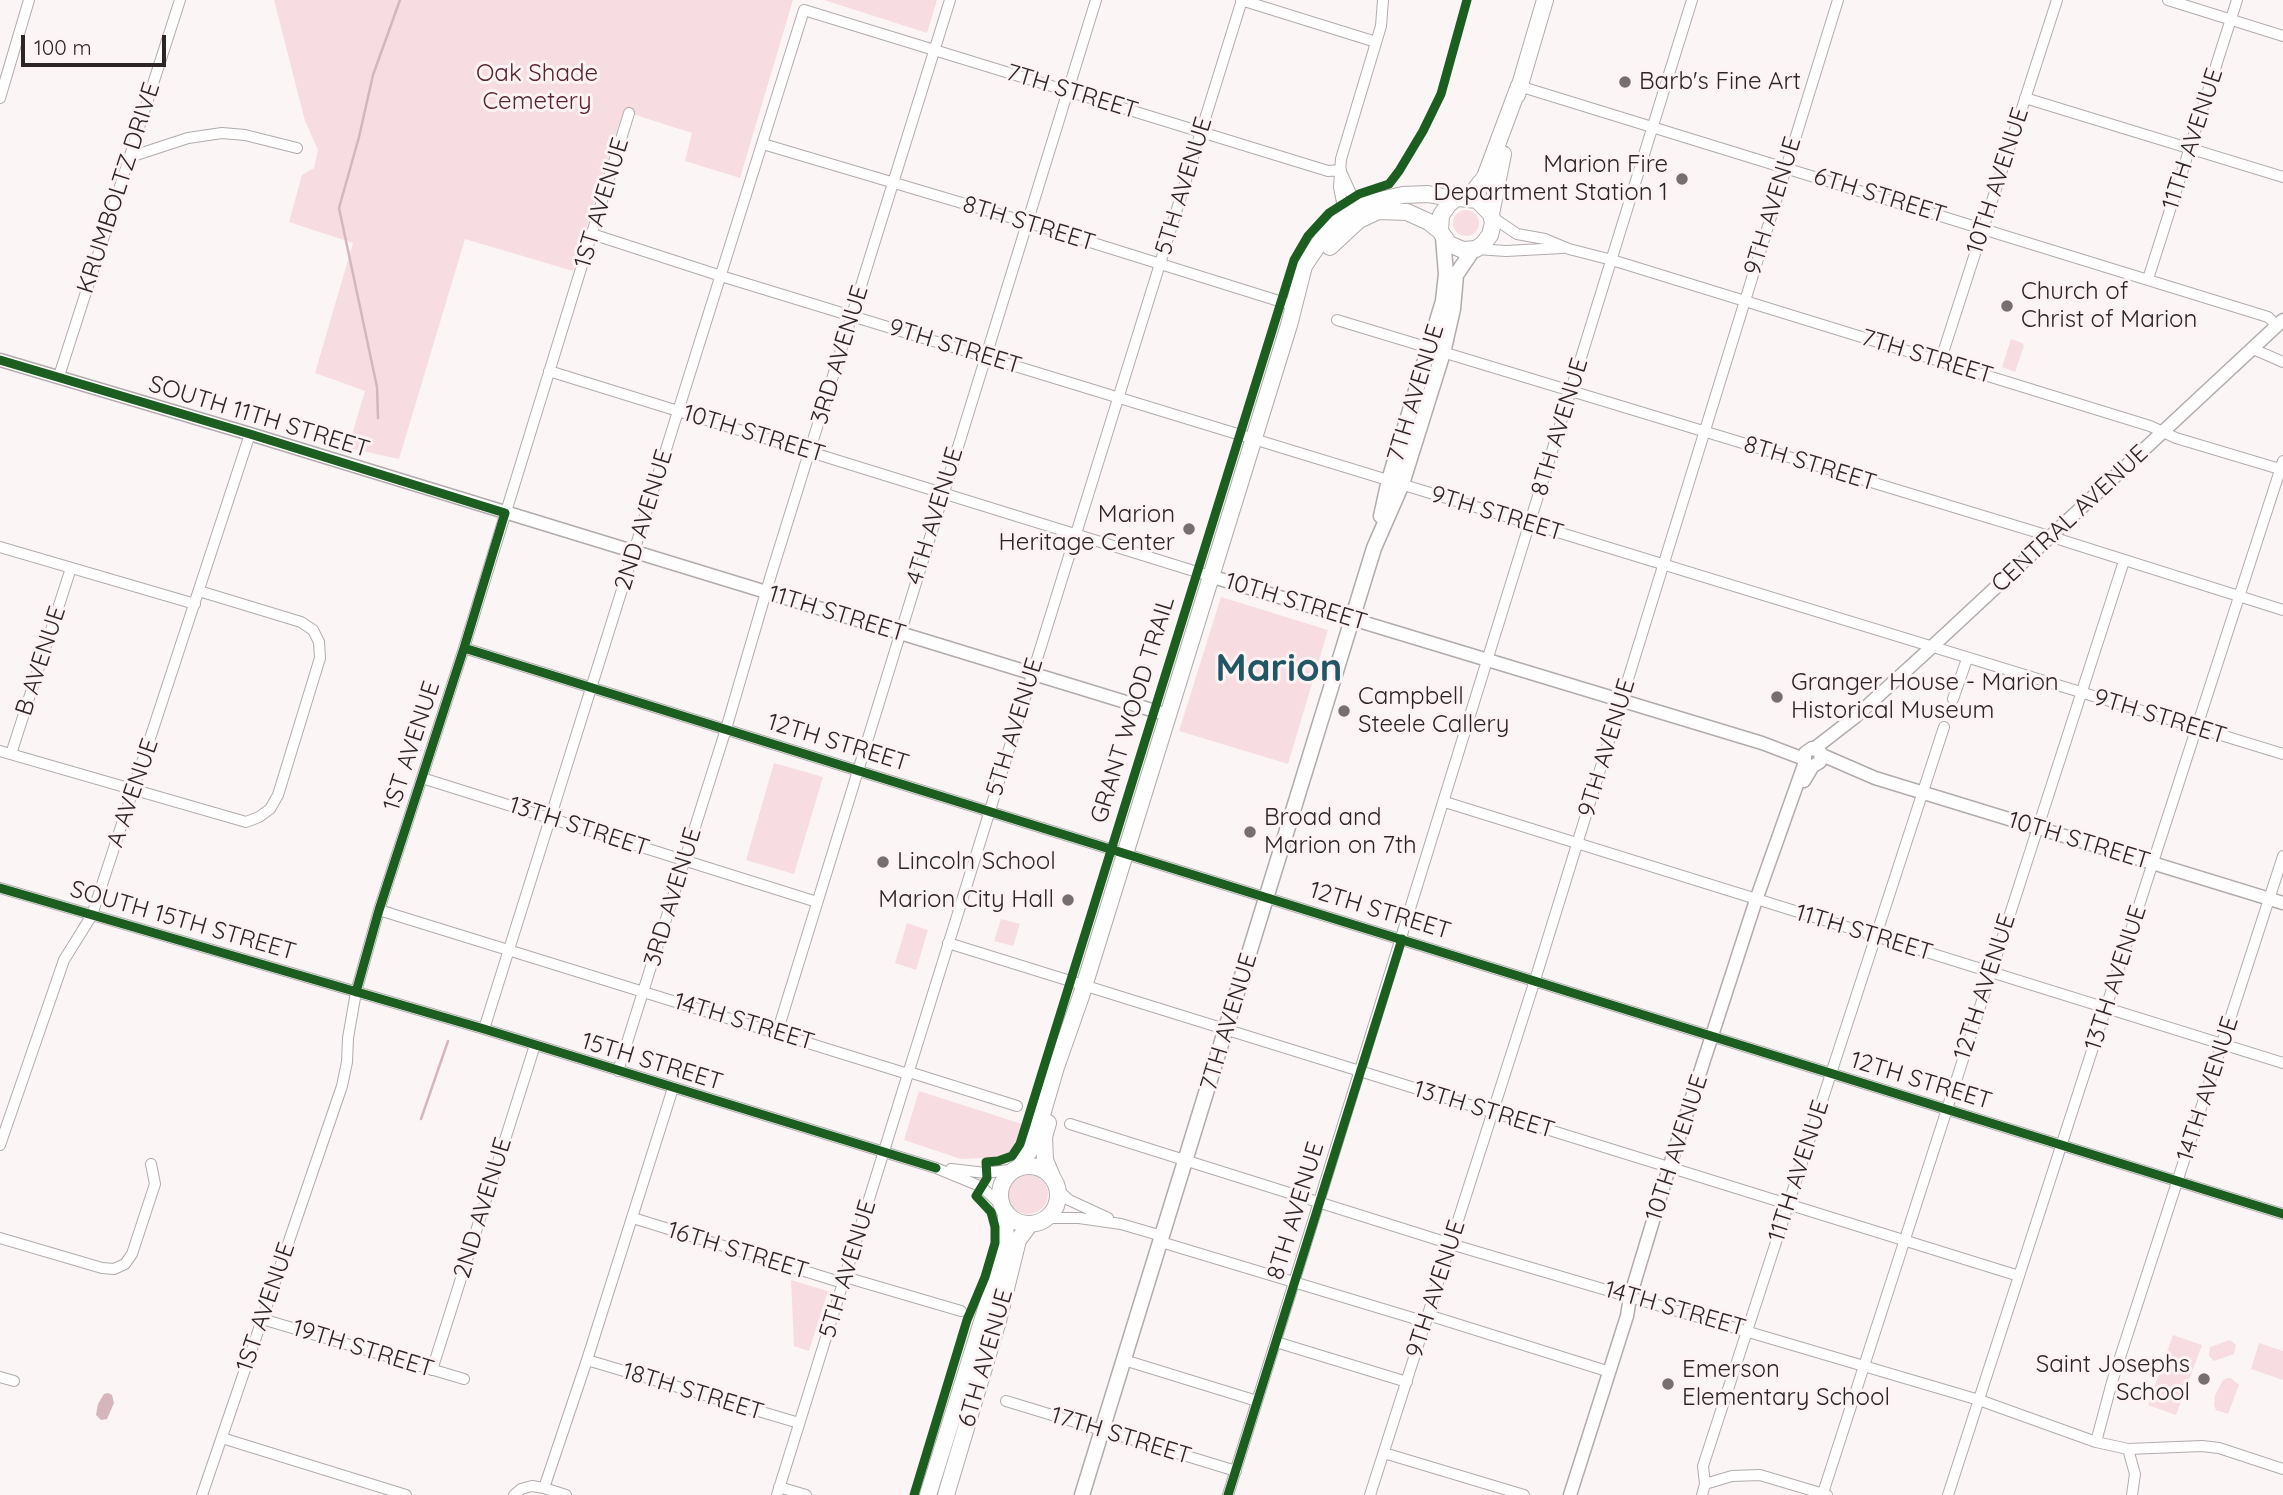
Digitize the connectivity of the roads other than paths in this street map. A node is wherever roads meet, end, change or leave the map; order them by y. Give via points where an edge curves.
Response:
1 (29, 0) edge
2 (180, 0) edge
3 (950, 0) edge
4 (1096, 0) edge
5 (1242, 0) edge
6 (1383, 0) edge
7 (1545, 0) edge
8 (1692, 0) edge
9 (1838, 0) edge
10 (2057, 0) edge
11 (2168, 0) edge
12 (2237, 0) edge
13 (804, 10) joint
14 (2231, 20) junction
15 (2283, 36) edge
16 (1376, 42) junction
17 (935, 49) junction
18 (1519, 86) junction
19 (1068, 91) junction
20 (0, 98) edge
21 (2025, 98) junction
22 (629, 113) dead end
23 (1653, 126) junction
24 (1200, 132) junction
25 (763, 144) junction
26 (297, 148) dead end
27 (2190, 149) junction
28 (130, 157) junction
29 (1497, 159) junction
30 (1786, 167) junction
31 (1342, 170) junction
32 (2283, 177) edge
33 (893, 183) junction
34 (1454, 198) junction
35 (1367, 202) junction
36 (1491, 215) junction
37 (1342, 218) junction
38 (1026, 222) junction
39 (1983, 228) junction
40 (592, 234) junction
41 (1441, 234) junction
42 (1474, 249) junction
43 (1569, 249) junction
44 (1612, 260) junction
45 (1159, 265) junction
46 (721, 276) junction
47 (2148, 279) junction
48 (1744, 301) junction
49 (1295, 306) junction
50 (852, 316) junction
51 (1337, 320) dead end
52 (2280, 323) edge
53 (2253, 349) junction
54 (1436, 351) junction
55 (986, 356) junction
56 (0, 360) edge
57 (1940, 362) junction
58 (2283, 362) edge
59 (549, 371) junction
60 (59, 376) junction
61 (1571, 392) junction
62 (1117, 397) junction
63 (678, 411) junction
64 (2163, 432) junction
65 (1704, 433) junction
66 (250, 434) junction
67 (1254, 439) junction
68 (810, 452) junction
69 (2282, 467) edge
70 (1395, 482) junction
71 (943, 492) junction
72 (505, 513) junction
73 (1530, 524) junction
74 (1074, 533) junction
75 (2050, 537) junction
76 (0, 547) edge
77 (634, 552) junction
78 (2124, 561) junction
79 (1663, 565) junction
80 (71, 568) junction
81 (1210, 576) junction
82 (199, 591) junction
83 (766, 592) junction
84 (2239, 596) junction
85 (195, 604) junction
86 (2283, 610) edge
87 (1352, 619) junction
88 (899, 633) junction
89 (1931, 647) junction
90 (464, 648) junction
91 (1967, 659) junction
92 (1489, 660) junction
93 (1032, 674) junction
94 (591, 688) junction
95 (2081, 693) junction
96 (1953, 699) dead end
97 (1621, 701) junction
98 (1168, 715) junction
99 (1944, 727) dead end
100 (2196, 728) junction
101 (726, 729) junction
102 (0, 751) edge
103 (11, 754) junction
104 (2283, 754) edge
105 (1813, 757) junction
106 (859, 770) junction
107 (422, 778) junction
108 (134, 790) junction
109 (1922, 793) junction
110 (1445, 802) junction
111 (989, 810) junction
112 (551, 817) junction
113 (2037, 828) junction
114 (1578, 843) junction
115 (1125, 853) junction
116 (2283, 856) edge
117 (685, 861) junction
118 (2152, 864) junction
119 (0, 888) edge
120 (1267, 896) junction
121 (1756, 900) junction
122 (2269, 900) junction
123 (817, 902) junction
124 (2283, 904) edge
125 (379, 909) junction
126 (92, 915) junction
127 (1875, 937) junction
128 (1402, 939) junction
129 (948, 943) junction
130 (509, 949) junction
131 (1990, 973) junction
132 (1535, 980) junction
133 (1084, 985) junction
134 (644, 991) junction
135 (356, 992) junction
136 (2106, 1009) junction
137 (484, 1029) junction
138 (1227, 1030) junction
139 (1069, 1032) junction
140 (777, 1033) junction
141 (1713, 1035) junction
142 (534, 1045) junction
143 (2222, 1045) junction
144 (2283, 1063) edge
145 (618, 1071) junction
146 (1361, 1071) junction
147 (908, 1073) junction
148 (1832, 1073) junction
149 (673, 1088) junction
150 (1017, 1106) dead end
151 (1946, 1109) junction
152 (1493, 1112) junction
153 (1070, 1124) dead end
154 (0, 1145) edge
155 (2062, 1145) junction
156 (884, 1153) junction
157 (1185, 1160) junction
158 (151, 1164) dead end
159 (936, 1168) junction
160 (1017, 1168) junction
161 (1669, 1168) junction
162 (2178, 1180) junction
163 (1055, 1186) junction
164 (1319, 1203) junction
165 (1788, 1204) junction
166 (1005, 1210) junction
167 (2283, 1213) edge
168 (633, 1218) junction
169 (1038, 1221) junction
170 (1121, 1224) junction
171 (0, 1238) edge
172 (1162, 1239) junction
173 (1903, 1240) junction
174 (1451, 1244) junction
175 (2019, 1276) junction
176 (844, 1280) junction
177 (1294, 1282) junction
178 (1630, 1297) junction
179 (961, 1311) dead end
180 (262, 1319) junction
181 (1427, 1319) junction
182 (1747, 1330) junction
183 (1276, 1342) junction
184 (587, 1360) junction
185 (1124, 1360) junction
186 (1863, 1365) junction
187 (432, 1370) junction
188 (1610, 1372) junction
189 (0, 1377) edge
190 (464, 1379) dead end
191 (14, 1381) dead end
192 (1406, 1382) junction
193 (1979, 1400) junction
194 (1006, 1401) dead end
195 (1257, 1401) junction
196 (799, 1423) junction
197 (1102, 1429) junction
198 (222, 1438) junction
199 (2096, 1442) junction
200 (2128, 1449) junction
201 (1384, 1453) junction
202 (2283, 1469) edge
203 (1236, 1471) junction
204 (1705, 1484) junction
205 (544, 1488) junction
206 (778, 1491) edge
207 (1826, 1494) edge
208 (202, 1495) edge
209 (406, 1495) edge
210 (514, 1495) edge
211 (566, 1495) edge
212 (806, 1495) edge
213 (928, 1495) edge
214 (946, 1495) edge
215 (1082, 1495) edge
216 (1228, 1495) edge
217 (1370, 1495) edge
218 (1524, 1495) edge
219 (1570, 1495) edge
220 (1702, 1495) edge
221 (1948, 1495) edge
222 (2132, 1495) edge

1 - 20 street
2 - 28 street, KRUMBOLTZ DRIVE
3 - 17 street, 3RD AVENUE
4 - 19 street, 4TH AVENUE
5 - 16 street
5 - 24 street, 5TH AVENUE
6 - 16 street
7 - 18 main road
8 - 23 street, 8TH AVENUE
9 - 30 street, 9TH AVENUE
10 - 21 street, 10TH AVENUE
11 - 14 street
12 - 14 street, 11TH AVENUE
13 - 17 street, 7TH STREET
13 - 25 street, 2ND AVENUE
14 - 15 street
14 - 27 street, 11TH AVENUE
16 - 31 street via 1345,141
17 - 19 street, 7TH STREET
17 - 33 street, 3RD AVENUE
18 - 23 street, 6TH STREET
18 - 29 main road
19 - 24 street, 7TH STREET
19 - 38 street, 4TH AVENUE
21 - 27 street
21 - 39 street, 10TH AVENUE
22 - 40 street, 1ST AVENUE
23 - 30 street, 6TH STREET
23 - 44 street, 8TH AVENUE
24 - 31 street, 7TH STREET via 1328,171
24 - 45 street, 5TH AVENUE
25 - 33 street, 8TH STREET
25 - 46 street, 2ND AVENUE
26 - 28 street via 222,133 187,138
27 - 32 street
27 - 47 street, 11TH AVENUE
28 - 60 street, KRUMBOLTZ DRIVE
29 - 34 main road
29 - 36 main road
30 - 39 street, 6TH STREET
30 - 48 street, 9TH AVENUE
31 - 35 street via 1353,198
31 - 37 street
33 - 38 street, 8TH STREET
33 - 50 street, 3RD AVENUE
34 - 35 main road via 1403,195
34 - 36 main road via 1477,200
34 - 41 main road via 1441,215
35 - 37 main road
36 - 42 main road via 1490,234
36 - 43 street, 7TH STREET via 1517,234
37 - 49 main road via 1304,266
38 - 45 street, 8TH STREET
38 - 55 street, 4TH AVENUE
39 - 47 street, 6TH STREET
39 - 57 street, 10TH AVENUE
40 - 46 street, 9TH STREET
40 - 59 street, 1ST AVENUE
41 - 42 main road via 1458,249
41 - 49 main road via 1421,218 1397,210 1378,211 1359,220 1320,260
41 - 54 main road, 7TH AVENUE via 1445,288
42 - 43 street, 7TH STREET
42 - 54 main road, 7TH AVENUE via 1456,275 1450,322
43 - 44 street, 7TH STREET
44 - 48 street, 7TH STREET
44 - 61 street, 8TH AVENUE
45 - 49 street, 8TH STREET
45 - 62 street, 5TH AVENUE
46 - 50 street, 9TH STREET
46 - 63 street, 2ND AVENUE
47 - 52 street, 6TH STREET
48 - 57 street, 7TH STREET
48 - 65 street, 9TH AVENUE
49 - 67 main road
50 - 55 street, 9TH STREET
50 - 68 street, 3RD AVENUE
51 - 54 street, 8TH STREET
52 - 53 street, CENTRAL AVENUE
53 - 58 street
53 - 64 street, CENTRAL AVENUE
54 - 61 street, 8TH STREET
54 - 70 main road, 7TH AVENUE
55 - 62 street, 9TH STREET
55 - 71 street, 4TH AVENUE
56 - 60 street, SOUTH 11TH STREET
57 - 64 street, 7TH STREET
59 - 63 street, 10TH STREET
59 - 72 street, 1ST AVENUE
60 - 66 street, SOUTH 11TH STREET
61 - 65 street, 8TH STREET
61 - 73 street, 8TH AVENUE
62 - 67 street, 9TH STREET
62 - 74 street, 5TH AVENUE
63 - 68 street, 10TH STREET
63 - 77 street, 2ND AVENUE
64 - 69 street, 7TH STREET
64 - 75 street, CENTRAL AVENUE
65 - 75 street, 8TH STREET
65 - 79 street, 9TH AVENUE
66 - 72 street, SOUTH 11TH STREET
66 - 82 street, A AVENUE
67 - 70 street, 9TH STREET
67 - 81 main road
68 - 71 street, 10TH STREET
68 - 83 street, 3RD AVENUE
69 - 84 street, 13TH AVENUE
70 - 73 street, 9TH STREET
70 - 87 main road, 7TH AVENUE
71 - 74 street, 10TH STREET
71 - 88 street, 4TH AVENUE
72 - 77 street, 11TH STREET
72 - 90 street, 1ST AVENUE
73 - 79 street, 9TH STREET
73 - 92 street, 8TH AVENUE
74 - 81 street, 10TH STREET
74 - 93 street, 5TH AVENUE
75 - 78 street, 8TH STREET
75 - 89 street, CENTRAL AVENUE
76 - 80 street
77 - 83 street, 11TH STREET
77 - 94 street, 2ND AVENUE
78 - 84 street, 8TH STREET
78 - 95 street, 12TH AVENUE
79 - 89 street, 9TH STREET
79 - 97 street, 9TH AVENUE
80 - 85 street
80 - 103 street, B AVENUE
81 - 87 street, 10TH STREET
81 - 98 main road
82 - 85 street, A AVENUE
82 - 108 street via 301,622 313,630 319,642 320,658 278,794 270,809 246,822
83 - 88 street, 11TH STREET
83 - 101 street, 3RD AVENUE
84 - 86 street, 8TH STREET
84 - 100 street, 13TH AVENUE
85 - 108 street, A AVENUE
87 - 92 street, 10TH STREET
87 - 120 main road, 7TH AVENUE
88 - 93 street, 11TH STREET
88 - 106 street, 4TH AVENUE
89 - 91 street, 9TH STREET
89 - 105 street, CENTRAL AVENUE
90 - 94 street, 12TH STREET
90 - 107 street, 1ST AVENUE
91 - 95 street, 9TH STREET
91 - 96 street
92 - 97 street, 10TH STREET
92 - 110 street, 8TH AVENUE
93 - 98 street, 11TH STREET
93 - 111 street, 5TH AVENUE
94 - 101 street, 12TH STREET
94 - 112 street, 2ND AVENUE
95 - 100 street, 9TH STREET
95 - 113 street, 12TH AVENUE
97 - 105 street, 10TH STREET
97 - 114 street, 9TH AVENUE
98 - 115 main road
99 - 109 street, 11TH AVENUE
100 - 104 street, 9TH STREET
100 - 118 street, 13TH AVENUE
101 - 106 street, 12TH STREET
101 - 117 street, 3RD AVENUE
102 - 103 street
103 - 108 street
105 - 109 street, 10TH STREET
105 - 121 street, 10TH AVENUE
106 - 111 street, 12TH STREET
106 - 123 street, 4TH AVENUE
107 - 112 street, 13TH STREET
107 - 125 street, 1ST AVENUE
108 - 126 street, A AVENUE
109 - 113 street, 10TH STREET
109 - 127 street, 11TH AVENUE
110 - 114 street, 11TH STREET
110 - 128 street, 8TH AVENUE
111 - 115 street, 12TH STREET
111 - 129 street, 5TH AVENUE
112 - 117 street, 13TH STREET
112 - 130 street, 2ND AVENUE
113 - 118 street, 10TH STREET
113 - 131 street, 12TH AVENUE
114 - 121 street, 11TH STREET
114 - 132 street, 9TH AVENUE
115 - 120 street, 12TH STREET
115 - 133 main road
116 - 122 street, 14TH AVENUE
117 - 123 street, 13TH STREET
117 - 134 street, 3RD AVENUE
118 - 122 street, 10TH STREET
118 - 136 street, 13TH AVENUE
119 - 126 street, SOUTH 15TH STREET
120 - 128 street, 12TH STREET
120 - 138 main road, 7TH AVENUE
121 - 127 street, 11TH STREET
121 - 141 street, 10TH AVENUE
122 - 124 street, 10TH STREET
122 - 143 street, 14TH AVENUE
123 - 140 street, 4TH AVENUE
125 - 130 street, 14TH STREET
125 - 135 street, 1ST AVENUE
126 - 135 street, SOUTH 15TH STREET
126 - 154 street, A AVENUE via 64,960
127 - 131 street, 11TH STREET
127 - 148 street, 11TH AVENUE
128 - 132 street, 12TH STREET
128 - 146 street, 8TH AVENUE
129 - 133 street, 13TH STREET
129 - 147 street, 5TH AVENUE
130 - 134 street, 14TH STREET
130 - 137 street, 2ND AVENUE
131 - 136 street, 11TH STREET
131 - 151 street, 12TH AVENUE
132 - 141 street, 12TH STREET
132 - 152 street, 9TH AVENUE
133 - 138 street, 13TH STREET
133 - 139 main road
134 - 140 street, 14TH STREET
134 - 145 street, 3RD AVENUE
135 - 137 street, 15TH STREET
135 - 180 street, 1ST AVENUE via 342,1086
136 - 143 street, 11TH STREET
136 - 155 street, 13TH AVENUE
137 - 142 street, 15TH STREET
138 - 146 street, 13TH STREET
138 - 157 main road, 7TH AVENUE
139 - 160 main road via 1031,1148
139 - 163 main road via 1044,1138 1045,1160
140 - 147 street, 14TH STREET
141 - 148 street, 12TH STREET
141 - 161 street, 10TH AVENUE
142 - 145 street, 15TH STREET
142 - 187 street, 2ND AVENUE
143 - 144 street, 11TH STREET
143 - 162 street, 14TH AVENUE
145 - 149 street, 15TH STREET
146 - 152 street, 13TH STREET
146 - 164 street, 8TH AVENUE
147 - 150 street, 14TH STREET
147 - 156 street, 5TH AVENUE
148 - 151 street, 12TH STREET
148 - 165 street, 11TH AVENUE
149 - 156 street, 15TH STREET
149 - 168 street
151 - 155 street, 12TH STREET
151 - 173 street, 12TH AVENUE
152 - 161 street, 13TH STREET
152 - 174 street, 9TH AVENUE
153 - 157 street, 14TH STREET
155 - 162 street, 12TH STREET
155 - 175 street, 13TH AVENUE
156 - 159 street, 15TH STREET
156 - 176 street, 5TH AVENUE
157 - 164 street, 14TH STREET
157 - 172 main road, 7TH AVENUE
158 - 171 street via 155,1184 125,1264 102,1268
159 - 160 street, 15TH STREET via 986,1173
159 - 166 street, 15TH STREET via 982,1187
160 - 163 main road via 1040,1168
160 - 166 main road via 1001,1189
161 - 165 street, 13TH STREET
161 - 178 street, 10TH AVENUE
162 - 167 street, 12TH STREET
162 - 199 street, 14TH AVENUE
163 - 169 main road via 1056,1202
163 - 170 street via 1069,1200
164 - 174 street, 14TH STREET
164 - 177 street, 8TH AVENUE
165 - 173 street, 13TH STREET
165 - 182 street, 11TH AVENUE
166 - 169 main road via 1020,1222
166 - 213 main road, 6TH AVENUE via 1005,1248
168 - 176 street, 16TH STREET
168 - 184 street
169 - 170 street via 1079,1217
169 - 214 main road, 6TH AVENUE via 1018,1240
170 - 172 street
172 - 177 street
172 - 185 main road, 7TH AVENUE
173 - 175 street, 13TH STREET
173 - 186 street, 12TH AVENUE
174 - 178 street, 14TH STREET
174 - 181 street, 9TH AVENUE
175 - 193 street, 13TH AVENUE
176 - 179 street, 16TH STREET
176 - 196 street, 5TH AVENUE
177 - 181 street
177 - 183 street, 8TH AVENUE
178 - 182 street, 14TH STREET
178 - 188 street, 10TH AVENUE
180 - 187 street, 19TH STREET
180 - 198 street, 1ST AVENUE
181 - 188 street
181 - 192 street, 9TH AVENUE
182 - 186 street, 14TH STREET
182 - 204 street, 11TH AVENUE via 1703,1466
183 - 192 street
183 - 195 street, 8TH AVENUE
184 - 196 street, 18TH STREET
184 - 205 street
185 - 195 street
185 - 197 main road, 7TH AVENUE
186 - 193 street, 14TH STREET
186 - 207 street, 12TH AVENUE
187 - 190 street, 19TH STREET
188 - 219 street, 10TH AVENUE
189 - 191 street
192 - 201 street, 9TH AVENUE
193 - 199 street, 14TH STREET
193 - 221 street, 13TH AVENUE
194 - 197 street, 17TH STREET
195 - 203 street, 8TH AVENUE
196 - 206 street, 5TH AVENUE
197 - 203 street, 17TH STREET
197 - 215 main road, 7TH AVENUE
198 - 208 street, 1ST AVENUE
198 - 209 street
199 - 200 street, 14TH STREET
200 - 202 street, 14TH STREET via 2219,1448
200 - 222 street via 2135,1474
201 - 217 street, 9TH AVENUE
201 - 218 street
203 - 216 street, 8TH AVENUE
204 - 207 street via 1732,1476 1760,1475
204 - 220 street, 11TH AVENUE
205 - 210 street via 532,1486
205 - 211 street
206 - 212 street

